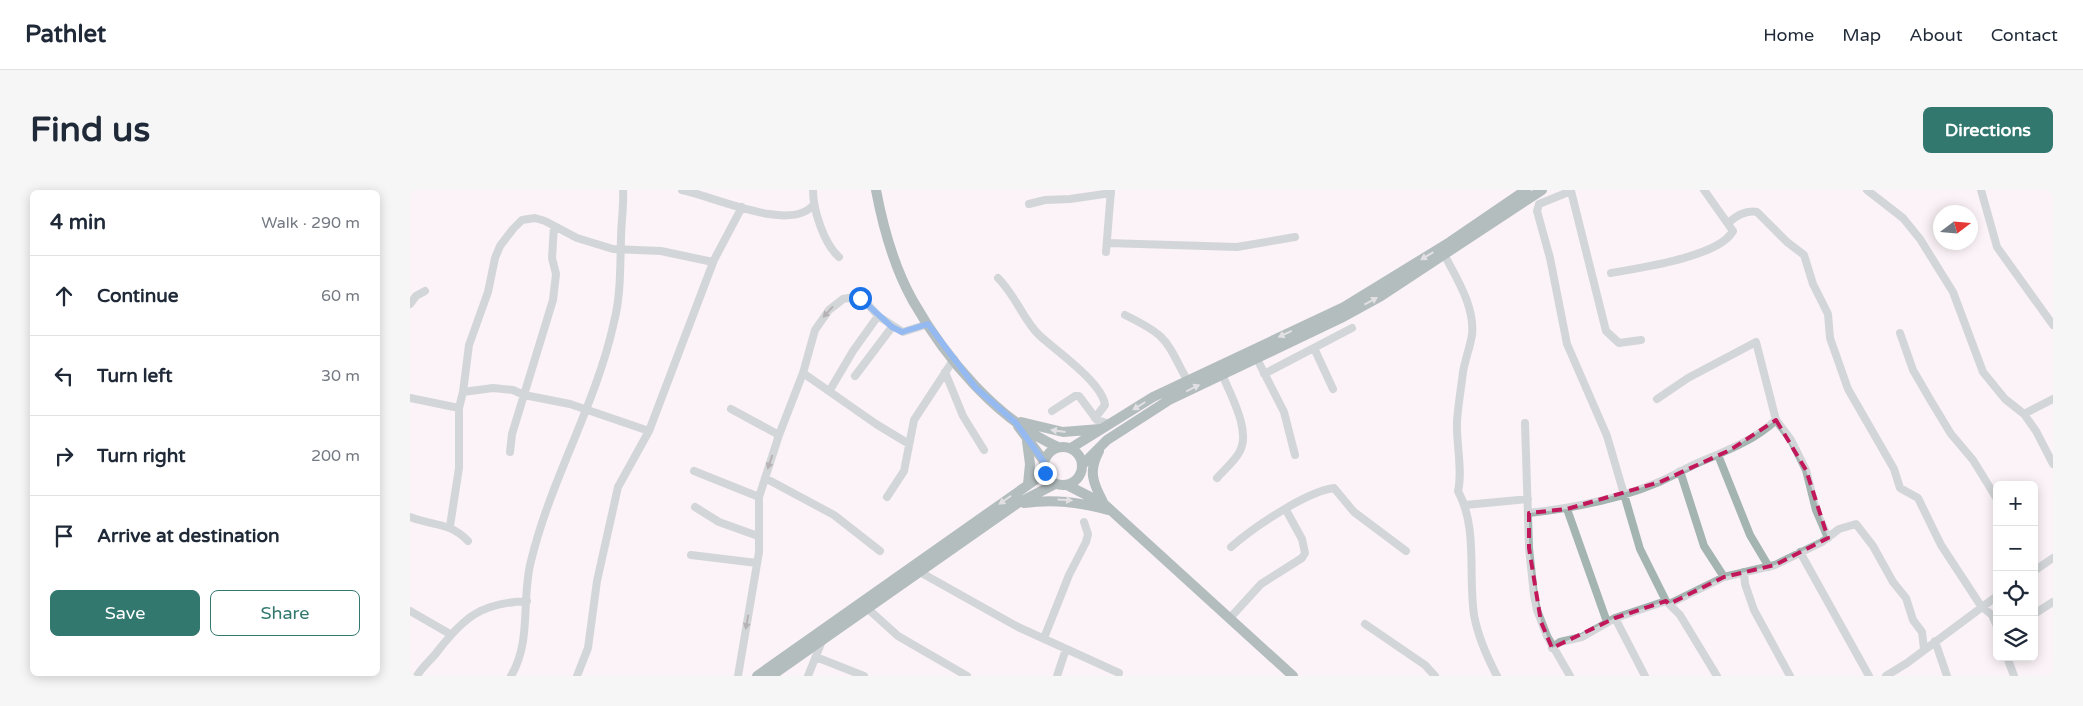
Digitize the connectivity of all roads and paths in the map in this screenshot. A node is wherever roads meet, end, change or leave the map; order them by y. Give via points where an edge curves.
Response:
1 (623, 190) edge
2 (682, 190) edge
3 (813, 190) edge
4 (876, 190) edge
5 (1526, 190) edge
6 (1542, 190) edge
7 (1572, 190) edge
8 (1704, 190) edge
9 (1867, 190) edge
10 (1981, 190) edge
11 (1111, 192) edge
12 (814, 204) junction
13 (1029, 204) dead end
14 (742, 207) junction
15 (1728, 224) junction
16 (554, 226) junction
17 (1295, 237) dead end
18 (1107, 243) junction
19 (622, 250) junction
20 (1106, 252) dead end
21 (1445, 256) junction
22 (839, 257) dead end
23 (713, 262) junction
24 (1611, 273) dead end
25 (998, 278) dead end
26 (425, 291) dead end
27 (410, 304) edge
28 (1125, 315) dead end
29 (878, 316) junction
30 (928, 324) junction
31 (2053, 325) edge
32 (892, 327) junction
33 (1352, 328) dead end
34 (1900, 334) dead end
35 (1641, 340) dead end
36 (1314, 348) junction
37 (1256, 358) junction
38 (954, 359) junction
39 (945, 372) junction
40 (803, 373) junction
41 (1222, 374) junction
42 (1264, 374) junction
43 (855, 376) dead end
44 (1187, 380) junction
45 (466, 388) junction
46 (1333, 389) dead end
47 (830, 390) junction
48 (524, 395) junction
49 (410, 398) edge
50 (2053, 398) edge
51 (1657, 399) dead end
52 (459, 408) junction
53 (731, 409) dead end
54 (587, 410) junction
55 (1052, 412) dead end
56 (2024, 414) junction
57 (1095, 418) junction
58 (1013, 420) junction
59 (1776, 420) junction
60 (1525, 423) dead end
61 (1108, 426) junction
62 (649, 432) junction
63 (779, 435) junction
64 (1026, 438) junction
65 (1106, 440) junction
66 (909, 444) junction
67 (1058, 447) junction
68 (1071, 448) junction
69 (984, 450) dead end
70 (510, 452) dead end
71 (1295, 454) dead end
72 (1718, 455) junction
73 (1044, 462) junction
74 (2053, 464) edge
75 (1082, 468) junction
76 (694, 471) dead end
77 (1680, 471) junction
78 (1045, 473) junction
79 (765, 478) junction
80 (1217, 478) dead end
81 (1028, 484) junction
82 (1056, 484) junction
83 (1067, 485) junction
84 (1993, 492) edge
85 (1623, 495) junction
86 (759, 497) junction
87 (887, 497) dead end
88 (1528, 499) junction
89 (1018, 503) junction
90 (1105, 505) junction
91 (1464, 505) junction
92 (695, 507) dead end
93 (1567, 509) junction
94 (1286, 510) junction
95 (1529, 513) junction
96 (410, 518) edge
97 (1084, 522) dead end
98 (450, 526) junction
99 (758, 536) junction
100 (1828, 538) junction
101 (468, 541) dead end
102 (1231, 547) dead end
103 (880, 551) dead end
104 (1406, 551) dead end
105 (1800, 552) junction
106 (691, 555) dead end
107 (2053, 558) edge
108 (757, 563) junction
109 (2038, 565) edge
110 (1765, 568) junction
111 (918, 572) junction
112 (1744, 572) junction
113 (1724, 577) junction
114 (1993, 598) edge
115 (527, 601) junction
116 (1668, 602) junction
117 (2053, 602) edge
118 (1981, 606) junction
119 (867, 608) junction
120 (2038, 611) edge
121 (410, 612) edge
122 (1993, 616) edge
123 (1230, 618) junction
124 (1615, 618) junction
125 (1607, 622) junction
126 (1365, 624) dead end
127 (450, 634) junction
128 (1044, 638) junction
129 (822, 640) junction
130 (1935, 641) junction
131 (1552, 648) junction
132 (1066, 649) junction
133 (1924, 649) junction
134 (816, 657) junction
135 (2008, 661) edge
136 (1119, 673) dead end
137 (417, 676) edge
138 (510, 676) edge
139 (577, 676) edge
140 (738, 676) edge
141 (757, 676) edge
142 (771, 676) edge
143 (808, 676) edge
144 (864, 676) edge
145 (967, 676) edge
146 (1057, 676) edge
147 (1293, 676) edge
148 (1435, 676) edge
149 (1497, 676) edge
150 (1570, 676) edge
151 (1645, 676) edge
152 (1717, 676) edge
153 (1790, 676) edge
154 (1869, 676) edge
155 (1886, 676) edge
156 (1947, 676) edge
157 (2014, 676) edge

1 - 19 street
2 - 14 street
3 - 12 street
4 - 30 main road via 902,278
5 -> 44 main road via 1450,242 1344,307
6 - 21 main road
7 - 35 street via 1606,331 1620,343
7 - 85 street via 1539,204 1537,211 1567,344 1607,436
8 - 15 street
9 - 56 street via 1903,218 1920,239 1953,292 1983,372 2005,399
10 - 31 street via 1997,247
11 - 13 street
11 - 18 street
12 - 14 street via 805,212 789,217
12 - 22 street via 828,246
14 - 23 street
15 - 24 street via 1734,231 1731,235 1697,253 1678,260
15 - 118 street via 1739,215 1757,212 1804,254 1812,284 1828,314 1830,338 1848,389 1894,469 1900,488 1918,498 1942,545
16 - 19 street via 577,238
16 - 45 street via 528,218 513,229 500,246 491,269 488,292 468,345
16 - 48 street via 552,258 556,274 553,300
17 - 18 street via 1237,247
18 - 20 street
19 - 23 street via 661,251
19 - 54 street via 614,322
37 -> 21 main road via 1341,318
21 - 91 street via 1462,290 1471,320 1472,335 1459,400 1456,446 1458,491
23 - 62 street
25 - 57 street via 1040,336 1061,352 1101,394 1105,405
26 - 27 street
28 - 44 street via 1165,338
29 - 32 street
29 -> 40 street via 860,298 843,299 829,310 815,330
29 - 47 street
30 - 32 street via 902,332
30 - 38 main road
32 - 43 street
33 - 36 street
34 - 84 street via 1913,370 1931,401
36 - 42 street
36 - 46 street
37 - 41 main road
37 - 42 street
38 - 39 street
38 - 58 main road via 976,388
39 - 66 street via 914,420
39 - 69 street via 963,416
40 - 47 street
40 - 63 street
65 -> 41 main road via 1169,400
41 - 80 street via 1244,436 1240,451
42 - 71 street via 1284,412
44 -> 61 main road
45 - 48 street via 503,388
45 - 52 street
47 - 66 street
48 - 54 street
48 - 70 street
49 - 52 street
50 - 56 street
51 - 59 street via 1688,378 1756,342
52 - 98 street via 459,468
53 - 63 street
54 - 62 street
54 - 115 street via 543,513 530,563
55 - 57 street via 1079,396
56 - 74 street
57 - 61 street
61 -> 58 main road via 1063,432
58 - 64 main road
58 - 67 main road
59 - 72 street via 1768,428
59 - 100 street via 1806,470 1816,510
60 - 88 street
61 - 68 main road
62 - 139 street via 618,487 597,581 588,648
63 -> 79 street
64 - 73 main road
64 - 81 main road via 1030,464
65 - 75 main road
65 - 90 main road via 1091,470
66 - 87 street via 904,471
67 - 68 main road
67 - 73 main road via 1048,454
68 - 75 main road via 1078,454
72 - 77 street
72 - 110 street
73 - 78 main road
75 - 83 main road via 1075,481
75 - 90 main road
76 - 86 street
77 - 85 street
77 - 113 street via 1704,546
78 - 81 main road
78 - 82 main road
79 - 86 street
79 - 103 street via 834,515
81 -> 141 main road
82 - 83 main road
82 - 89 main road
83 - 90 main road
85 - 93 street
85 - 116 street via 1640,549
86 - 99 street
88 - 91 street
88 - 95 street
89 -> 90 main road via 1053,500
89 - 111 main road
90 - 123 main road
91 - 149 street via 1472,558 1474,615 1485,652
92 - 99 street via 719,522
93 - 95 street
93 - 125 street
94 - 102 street via 1253,529
94 - 104 street via 1334,488 1354,512
94 - 123 street via 1306,553 1261,584
95 - 131 street via 1534,595
96 - 98 street
97 - 128 street via 1088,534 1086,542
98 - 101 street
99 - 108 street
100 - 105 street
100 - 133 street via 1840,529 1858,525 1906,598 1913,620 1922,632
105 - 110 street
105 - 154 street
106 - 108 street
107 - 109 street
108 -> 140 street
110 - 112 street
111 - 119 main road
111 - 128 street via 1018,628
112 - 113 street
112 - 153 street via 1754,610
113 - 116 street
114 - 118 street
115 - 127 street via 488,607 463,621
115 - 138 street via 524,637 518,662
116 - 124 street
116 - 152 street via 1680,615
117 - 120 street
118 - 122 street
118 - 130 street
119 - 129 main road
119 - 145 street via 898,636
121 - 127 street
123 - 147 main road
124 - 125 street
124 - 151 street
125 - 131 street via 1582,637 1560,642
126 - 148 street via 1419,660
127 - 137 street
128 - 132 street
129 - 134 street
129 - 142 main road
130 - 133 street
130 - 156 street
131 - 150 street
132 - 136 street
132 - 146 street
133 - 155 street
134 - 143 street
134 - 144 street
135 - 157 street

